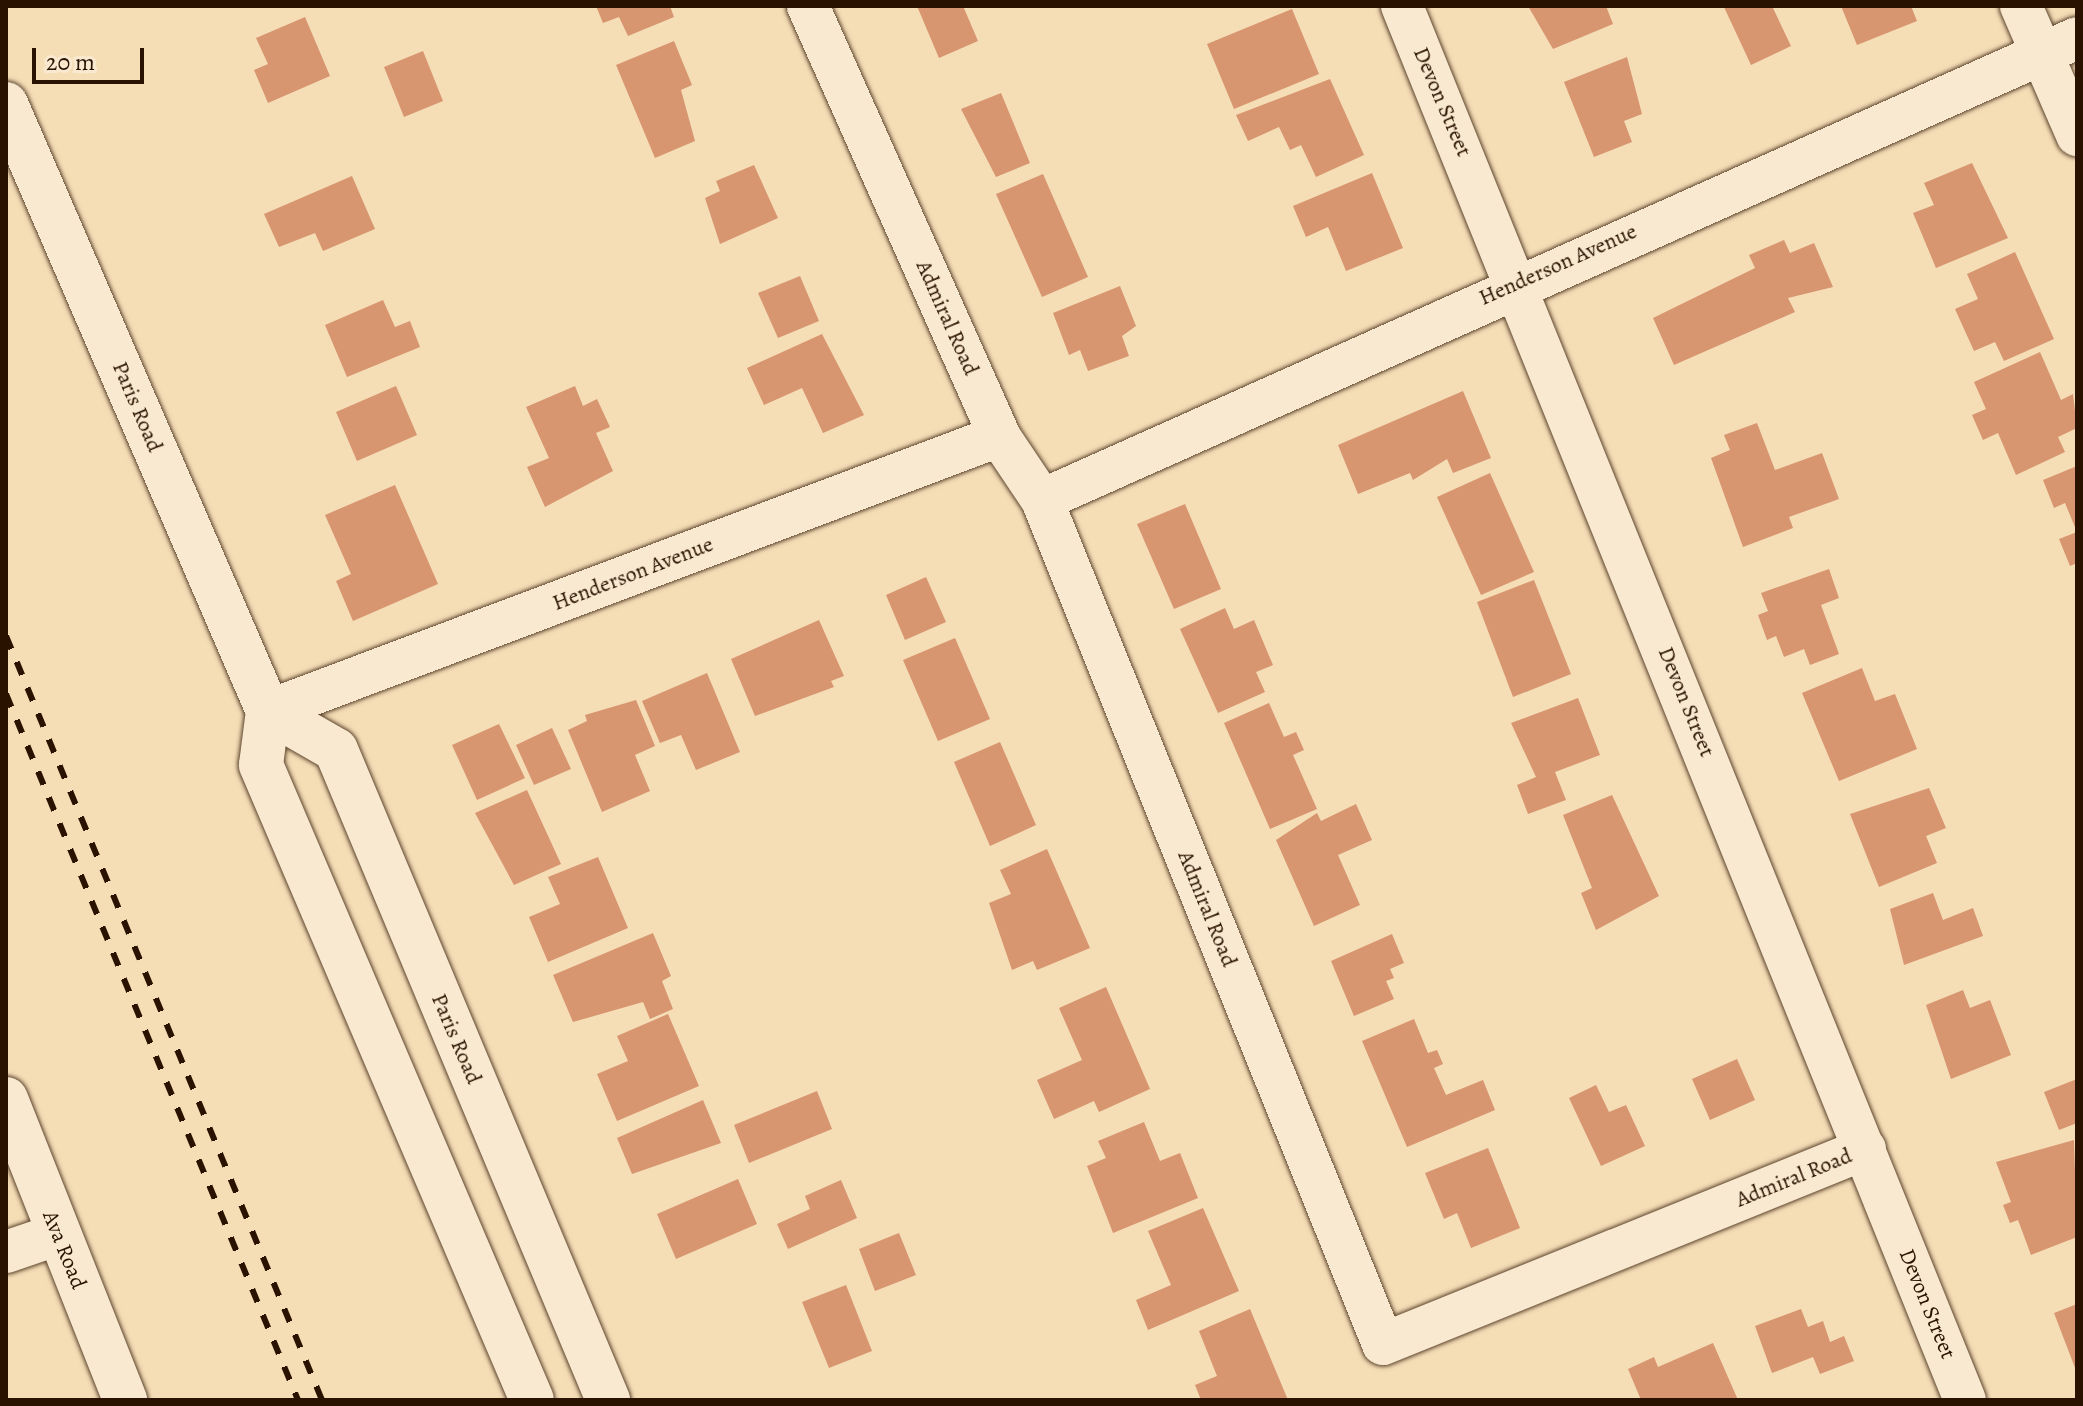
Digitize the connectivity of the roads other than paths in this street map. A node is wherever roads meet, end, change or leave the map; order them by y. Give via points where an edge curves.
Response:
1 (808, 6) edge
2 (1402, 6) edge
3 (2021, 6) edge
4 (2059, 46) edge
5 (6, 104) edge
6 (2077, 135) edge
7 (1517, 282) junction
8 (999, 436) junction
9 (1042, 500) junction
10 (268, 711) junction
11 (6, 1099) edge
12 (1865, 1149) junction
13 (56, 1235) junction
14 (6, 1252) edge
15 (125, 1400) edge
16 (532, 1400) edge
17 (608, 1400) edge
18 (1965, 1400) edge

1 - 8 street, Admiral Road
2 - 7 street, Devon Street
3 - 4 street
4 - 6 street
4 - 7 street, Henderson Avenue
5 - 10 main road, Paris Road
7 - 9 street, Henderson Avenue
7 - 12 street, Devon Street
8 - 9 street, Admiral Road
8 - 10 street, Henderson Avenue
9 - 12 street, Admiral Road via 1383,1344
10 - 16 main road via 261,765
10 - 17 main road, Paris Road via 336,750
11 - 13 main road, Ava Road
12 - 18 street, Devon Street
13 - 14 street
13 - 15 main road, Ava Road

